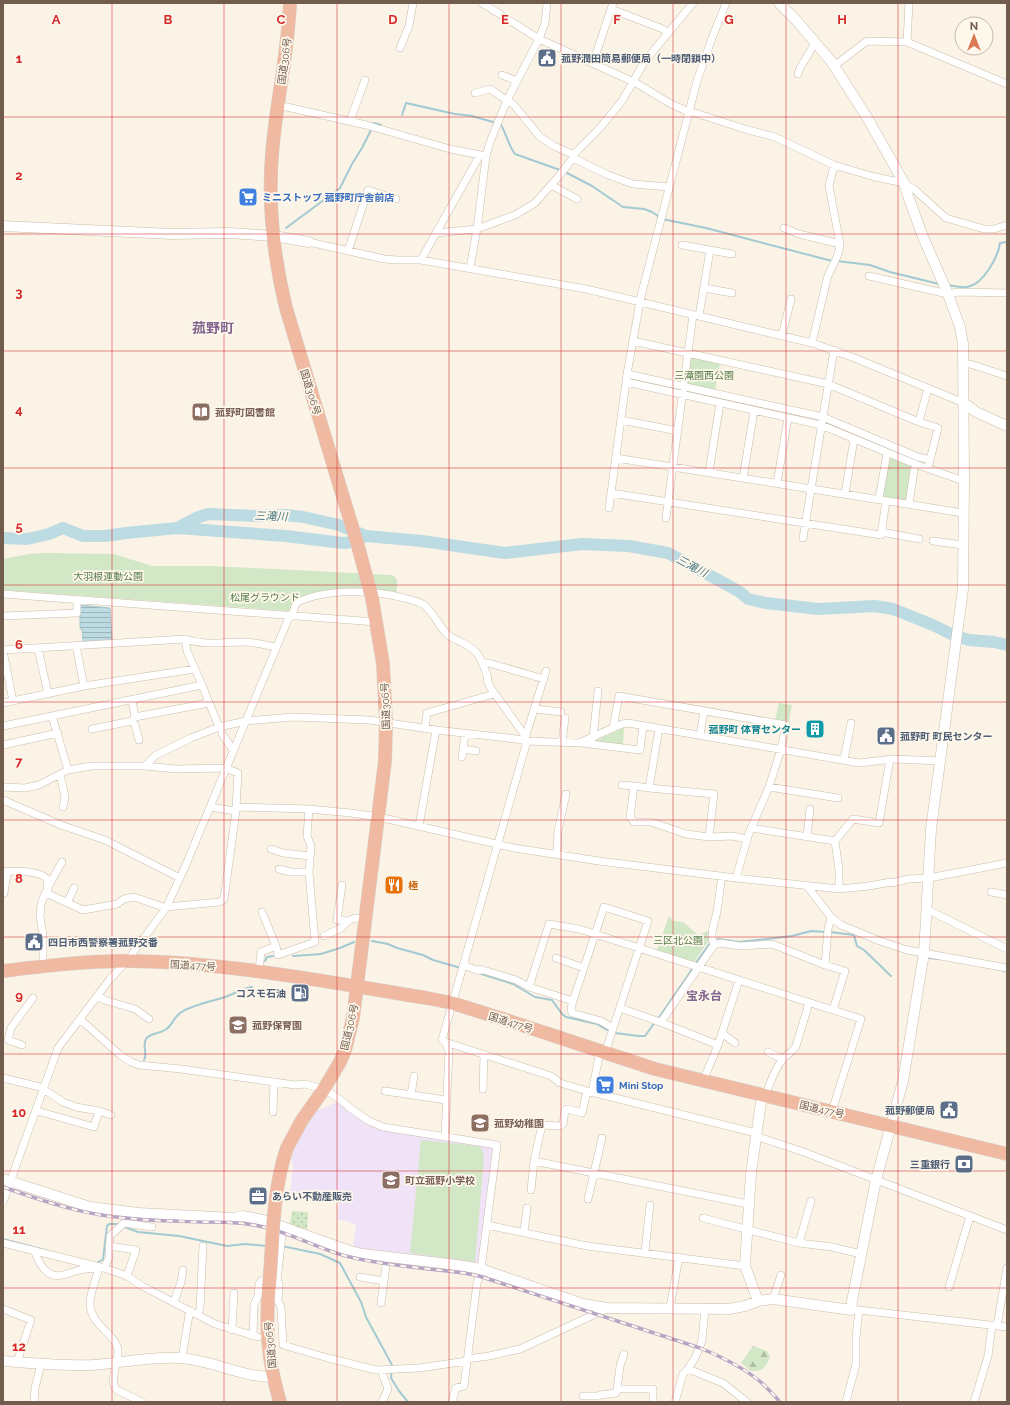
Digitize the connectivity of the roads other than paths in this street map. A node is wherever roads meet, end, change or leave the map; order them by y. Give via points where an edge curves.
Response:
1 (290, 3) edge
2 (413, 3) edge
3 (482, 3) edge
4 (547, 3) edge
5 (693, 3) edge
6 (726, 3) edge
7 (779, 3) edge
8 (909, 3) edge
9 (612, 6) edge
10 (668, 33) junction
11 (539, 39) junction
12 (907, 42) junction
13 (815, 43) junction
14 (400, 48) dead end
15 (593, 64) junction
16 (834, 66) junction
17 (798, 74) dead end
18 (502, 75) dead end
19 (365, 80) dead end
20 (517, 81) junction
21 (632, 82) junction
22 (1007, 84) edge
23 (475, 94) dead end
24 (507, 100) junction
25 (278, 105) junction
26 (689, 112) junction
27 (350, 121) junction
28 (483, 156) junction
29 (574, 156) junction
30 (834, 165) junction
31 (904, 183) junction
32 (551, 185) junction
33 (670, 187) junction
34 (396, 199) dead end
35 (577, 199) dead end
36 (1007, 225) edge
37 (3, 226) edge
38 (784, 228) dead end
39 (477, 229) junction
40 (436, 234) junction
41 (274, 236) junction
42 (309, 242) joint
43 (840, 244) junction
44 (682, 245) dead end
45 (710, 250) junction
46 (348, 251) junction
47 (732, 254) dead end
48 (421, 260) junction
49 (470, 268) junction
50 (869, 276) dead end
51 (704, 288) junction
52 (945, 288) junction
53 (732, 293) dead end
54 (1007, 293) edge
55 (791, 299) dead end
56 (640, 303) junction
57 (696, 315) junction
58 (782, 335) junction
59 (633, 341) junction
60 (812, 343) junction
61 (834, 350) junction
62 (688, 354) junction
63 (963, 364) junction
64 (1007, 376) edge
65 (626, 378) junction
66 (828, 384) junction
67 (928, 388) junction
68 (683, 391) junction
69 (720, 403) junction
70 (964, 403) junction
71 (754, 410) junction
72 (823, 417) junction
73 (788, 418) junction
74 (621, 420) junction
75 (919, 422) junction
76 (821, 426) junction
77 (1007, 426) edge
78 (678, 431) junction
79 (854, 439) junction
80 (887, 453) junction
81 (616, 458) junction
82 (930, 460) junction
83 (915, 464) junction
84 (674, 467) junction
85 (928, 468) junction
86 (709, 472) junction
87 (743, 478) junction
88 (964, 481) junction
89 (777, 483) junction
90 (811, 489) junction
91 (611, 493) junction
92 (845, 494) junction
93 (883, 500) junction
94 (668, 501) junction
95 (909, 504) junction
96 (609, 508) dead end
97 (963, 513) junction
98 (666, 518) dead end
99 (805, 524) junction
100 (881, 532) junction
101 (803, 538) dead end
102 (919, 539) dead end
103 (934, 541) dead end
104 (963, 545) junction
105 (3, 594) edge
106 (77, 600) junction
107 (291, 615) junction
108 (3, 616) edge
109 (376, 622) junction
110 (186, 639) junction
111 (76, 646) junction
112 (275, 647) junction
113 (38, 648) junction
114 (3, 651) edge
115 (482, 663) junction
116 (195, 669) junction
117 (546, 671) dead end
118 (544, 679) junction
119 (202, 685) junction
120 (84, 686) junction
121 (598, 691) dead end
122 (48, 694) junction
123 (494, 694) junction
124 (132, 700) junction
125 (13, 701) junction
126 (3, 703) edge
127 (209, 703) junction
128 (535, 709) junction
129 (704, 711) junction
130 (52, 716) junction
131 (134, 719) junction
132 (246, 721) junction
133 (386, 722) junction
134 (850, 722) dead end
135 (3, 726) edge
136 (643, 726) junction
137 (220, 727) junction
138 (425, 728) junction
139 (613, 728) junction
140 (92, 729) dead end
141 (659, 729) junction
142 (436, 730) junction
143 (58, 733) junction
144 (465, 734) junction
145 (700, 736) junction
146 (593, 738) junction
147 (526, 739) junction
148 (139, 740) dead end
149 (562, 742) junction
150 (579, 743) junction
151 (3, 745) edge
152 (781, 749) junction
153 (233, 750) junction
154 (476, 751) dead end
155 (890, 759) junction
156 (844, 760) junction
157 (941, 761) junction
158 (145, 766) junction
159 (225, 768) junction
160 (68, 770) junction
161 (60, 774) junction
162 (622, 785) dead end
163 (634, 786) junction
164 (3, 787) edge
165 (769, 787) junction
166 (649, 788) junction
167 (566, 794) dead end
168 (838, 798) dead end
169 (3, 800) edge
170 (63, 807) dead end
171 (210, 807) junction
172 (236, 809) junction
173 (309, 809) junction
174 (810, 809) dead end
175 (379, 817) junction
176 (419, 826) junction
177 (751, 828) junction
178 (709, 837) junction
179 (807, 837) junction
180 (747, 839) junction
181 (835, 841) junction
182 (498, 844) junction
183 (271, 849) dead end
184 (557, 854) junction
185 (310, 856) junction
186 (62, 862) dead end
187 (1007, 863) edge
188 (279, 869) dead end
189 (309, 872) junction
190 (5, 873) edge
191 (722, 876) junction
192 (180, 878) junction
193 (736, 878) junction
194 (928, 878) junction
195 (342, 885) dead end
196 (807, 886) junction
197 (74, 888) dead end
198 (840, 889) junction
199 (48, 891) junction
200 (991, 892) dead end
201 (4, 893) dead end
202 (1007, 895) edge
203 (66, 903) junction
204 (166, 908) junction
205 (928, 910) junction
206 (262, 912) dead end
207 (831, 917) junction
208 (366, 919) junction
209 (348, 921) junction
210 (595, 934) junction
211 (324, 936) dead end
212 (713, 943) junction
213 (276, 946) junction
214 (639, 948) junction
215 (1007, 949) edge
216 (924, 953) junction
217 (556, 958) dead end
218 (127, 961) junction
219 (825, 965) junction
220 (43, 966) junction
221 (462, 968) junction
222 (584, 968) junction
223 (698, 968) junction
224 (1007, 968) edge
225 (3, 970) edge
226 (259, 970) junction
227 (739, 980) junction
228 (358, 986) junction
229 (529, 987) junction
230 (98, 995) junction
231 (33, 998) dead end
232 (573, 1001) junction
233 (452, 1003) junction
234 (809, 1003) junction
235 (620, 1008) junction
236 (833, 1010) junction
237 (149, 1018) dead end
238 (80, 1019) junction
239 (660, 1022) junction
240 (613, 1028) junction
241 (722, 1033) junction
242 (445, 1042) junction
243 (734, 1043) dead end
244 (22, 1045) dead end
245 (718, 1045) junction
246 (768, 1052) dead end
247 (602, 1054) junction
248 (484, 1055) junction
249 (782, 1060) junction
250 (414, 1076) dead end
251 (3, 1078) edge
252 (703, 1081) junction
253 (274, 1082) junction
254 (44, 1089) junction
255 (324, 1089) junction
256 (483, 1089) dead end
257 (385, 1091) dead end
258 (589, 1092) junction
259 (411, 1095) junction
260 (764, 1096) junction
261 (446, 1100) junction
262 (36, 1111) junction
263 (99, 1111) junction
264 (832, 1111) junction
265 (273, 1112) dead end
266 (111, 1115) dead end
267 (892, 1126) junction
268 (756, 1134) junction
269 (445, 1137) junction
270 (602, 1138) dead end
271 (1007, 1154) edge
272 (534, 1161) junction
273 (594, 1172) junction
274 (7, 1180) edge
275 (876, 1180) junction
276 (531, 1190) dead end
277 (4, 1198) edge
278 (588, 1199) dead end
279 (811, 1201) dead end
280 (748, 1204) junction
281 (650, 1205) dead end
282 (527, 1208) dead end
283 (970, 1216) junction
284 (703, 1218) dead end
285 (487, 1225) junction
286 (283, 1226) junction
287 (152, 1227) dead end
288 (746, 1229) junction
289 (1007, 1230) edge
290 (524, 1232) junction
291 (3, 1243) edge
292 (799, 1243) junction
293 (109, 1246) junction
294 (204, 1246) dead end
295 (35, 1252) junction
296 (644, 1252) junction
297 (861, 1254) junction
298 (680, 1257) junction
299 (387, 1258) junction
300 (745, 1266) junction
301 (102, 1268) junction
302 (1007, 1268) edge
303 (481, 1269) junction
304 (183, 1270) dead end
305 (781, 1275) dead end
306 (127, 1276) junction
307 (360, 1277) dead end
308 (384, 1281) junction
309 (273, 1284) junction
310 (949, 1287) dead end
311 (234, 1293) dead end
312 (773, 1299) junction
313 (758, 1301) junction
314 (174, 1302) junction
315 (381, 1303) dead end
316 (608, 1308) junction
317 (670, 1308) junction
318 (3, 1309) edge
319 (705, 1309) junction
320 (855, 1310) junction
321 (191, 1311) junction
322 (198, 1315) junction
323 (995, 1326) junction
324 (1007, 1327) edge
325 (232, 1330) junction
326 (624, 1354) dead end
327 (182, 1358) junction
328 (467, 1360) junction
329 (3, 1361) edge
330 (17, 1362) junction
331 (117, 1362) junction
332 (41, 1364) junction
333 (688, 1369) junction
334 (384, 1370) junction
335 (273, 1377) junction
336 (617, 1388) junction
337 (583, 1396) dead end
338 (34, 1402) edge
339 (142, 1402) edge
340 (280, 1402) edge
341 (382, 1402) edge
342 (452, 1402) edge
343 (653, 1402) edge
344 (675, 1402) edge
345 (747, 1402) edge
346 (846, 1402) edge
347 (974, 1402) edge

1 - 25 highway, 国道306号
2 - 14 street via 409,26
3 - 11 street
4 - 11 street via 545,23
5 - 10 street
6 - 26 street via 703,63
7 - 13 street
8 - 12 street
9 - 10 street
9 - 15 street
10 - 21 street via 644,61
11 - 15 street
11 - 20 street
12 - 16 street via 867,41
12 - 22 street
13 - 16 street
13 - 17 street
15 - 21 street
16 - 31 street
18 - 20 street
19 - 27 street
20 - 24 street
21 - 26 street
21 - 29 street via 622,101
23 - 24 street via 490,89
24 - 28 street
24 - 29 street via 540,137
25 - 27 street
25 - 41 highway, 国道306号 via 271,177
26 - 30 street via 768,134
26 - 33 street
27 - 28 street
28 - 39 street
28 - 40 street
29 - 32 street
29 - 33 street via 633,184
30 - 31 street
30 - 43 street via 829,186
31 - 36 street via 946,218 984,229 994,230
31 - 52 street
32 - 35 street
32 - 39 street via 529,207
33 - 56 street
34 - 46 street via 368,190
37 - 41 street
38 - 43 street
39 - 40 street
39 - 49 street
40 - 48 street
41 - 42 street
41 - 109 highway, 国道306号, bridge via 286,308 358,546
42 - 46 street
43 - 60 street via 838,257 826,279
44 - 45 street
45 - 47 street
45 - 51 street
46 - 48 street via 391,259
48 - 49 street
49 - 56 street via 586,289
50 - 52 street
51 - 53 street
51 - 57 street
52 - 54 street via 958,292
52 - 63 street via 960,327
55 - 58 street
56 - 57 street
56 - 59 street
57 - 58 street
57 - 62 street
58 - 60 street
59 - 62 street
59 - 65 street
60 - 61 street
61 - 66 street
61 - 67 street
62 - 66 street
62 - 68 street
63 - 64 street
63 - 70 street
65 - 68 street
65 - 74 street
66 - 72 street
66 - 75 street
67 - 70 street
67 - 75 street
68 - 69 street
68 - 72 street
68 - 78 street
69 - 71 street
69 - 86 street
70 - 77 street via 976,412
70 - 88 street
71 - 73 street
71 - 87 street
72 - 76 street
72 - 82 street
73 - 76 street
73 - 89 street
74 - 78 street
74 - 81 street
75 - 82 street via 938,428
76 - 79 street
76 - 90 street
78 - 84 street
79 - 80 street
79 - 92 street
80 - 83 street
80 - 93 street
81 - 84 street
81 - 91 street
82 - 85 street
83 - 85 street
83 - 95 street
84 - 86 street
84 - 94 street
85 - 88 street
86 - 87 street
87 - 89 street
88 - 97 street
89 - 90 street
90 - 92 street
90 - 99 street
91 - 94 street
91 - 96 street
92 - 93 street
93 - 95 street
93 - 100 street
94 - 98 street
94 - 99 street
95 - 97 street
97 - 104 street
99 - 100 street via 881,536
99 - 101 street
100 - 102 street
103 - 104 street
104 - 157 street via 963,588
105 - 106 street
106 - 107 street
106 - 108 street via 76,613
107 - 109 street
107 - 112 street
107 - 115 street via 296,603 320,595 362,592 397,596 423,605 447,634 478,652
109 - 133 highway, 国道306号 via 383,664
110 - 111 street
110 - 112 street via 197,643 246,642
110 - 116 street via 187,651
111 - 113 street
111 - 120 street
112 - 132 street
113 - 114 street
113 - 122 street
114 - 125 street
115 - 118 street
115 - 123 street
116 - 119 street
116 - 120 street
117 - 118 street
118 - 128 street
119 - 124 street
119 - 127 street
120 - 122 street
121 - 146 street
122 - 125 street
123 - 138 street via 427,713
123 - 147 street
124 - 130 street
124 - 131 street
125 - 126 street
127 - 131 street
127 - 137 street
128 - 147 street
128 - 149 street via 563,715
129 - 139 street via 619,696
129 - 145 street
129 - 152 street via 786,725
130 - 135 street
130 - 143 street
131 - 140 street
131 - 148 street
132 - 133 street via 294,717
132 - 137 street
132 - 153 street
133 - 138 street
133 - 175 highway, 国道306号 via 386,761
134 - 156 street
136 - 139 street via 628,723
136 - 141 street
136 - 150 street via 640,750
137 - 153 street
137 - 158 street via 156,755
138 - 142 street
139 - 146 street
141 - 145 street
141 - 166 street
142 - 144 street
142 - 176 street
143 - 151 street
143 - 160 street
144 - 147 street
144 - 154 street via 462,753
145 - 152 street
146 - 150 street
147 - 149 street
147 - 182 street
149 - 150 street
152 - 156 street
152 - 165 street
153 - 159 street
155 - 156 street via 858,763
155 - 157 street
155 - 181 street via 879,823 853,819
157 - 194 street via 931,829
158 - 159 street via 176,769
158 - 160 street via 91,766
159 - 171 street
159 - 172 street via 238,773
160 - 161 street
161 - 164 street via 39,785 25,788
161 - 170 street via 65,797
162 - 163 street
163 - 166 street
163 - 178 street via 630,817 634,822 651,822 686,834
165 - 168 street
165 - 177 street
166 - 178 street via 714,794
167 - 184 street via 558,831
169 - 192 street via 61,825 105,840
171 - 172 street
171 - 192 street
172 - 173 street
172 - 204 street via 224,899 220,902
173 - 175 street
173 - 185 street via 307,836 311,846
174 - 179 street
175 - 176 street
175 - 208 highway, 国道306号
176 - 182 street
177 - 179 street
177 - 180 street
178 - 180 street via 732,836
179 - 181 street
180 - 193 street
181 - 198 street
182 - 184 street
182 - 221 street
183 - 185 street
184 - 191 street
185 - 189 street
186 - 199 street
187 - 194 street
188 - 189 street
189 - 213 street via 315,942 278,955
190 - 199 street via 26,872 41,875 47,879
190 - 201 street
191 - 193 street
191 - 212 street via 712,930
192 - 204 street
193 - 196 street
194 - 198 street
194 - 205 street
195 - 209 street via 337,920
196 - 198 street
196 - 207 street
197 - 203 street
199 - 203 street
199 - 220 street via 45,893 40,917
200 - 202 street
203 - 204 street via 88,910 117,904 134,897
204 - 218 street
205 - 215 street
205 - 216 street
206 - 213 street
207 - 216 street via 841,925 880,941
207 - 219 street
208 - 209 street via 355,918
208 - 228 highway, 国道306号
209 - 211 street via 341,928
210 - 214 street
210 - 214 street via 604,907 648,920
210 - 222 street
210 - 229 street via 549,924
212 - 219 street via 740,946 772,944
212 - 223 street
213 - 226 street via 261,952
214 - 223 street
214 - 235 street
216 - 224 street
216 - 267 street via 904,1081
217 - 222 street
218 - 220 highway, 国道477号
218 - 226 highway, 国道477号
218 - 230 street
219 - 236 street via 845,971
220 - 225 highway, 国道477号
221 - 229 street via 479,971 480,969 516,980
221 - 233 street
222 - 232 street
223 - 227 street
223 - 239 street
226 - 228 highway, 国道477号
227 - 234 street
227 - 241 street
228 - 233 highway, 国道477号
228 - 255 highway, 国道306号 via 345,1050
229 - 232 street
230 - 237 street via 104,1000 135,1009
230 - 238 street
231 - 244 street via 11,1028 8,1040
232 - 240 street via 572,1013 601,1021
233 - 242 street via 442,1040
233 - 247 highway, 国道477号
234 - 236 street
234 - 249 street via 794,1051
235 - 239 street
235 - 240 street
236 - 264 street via 862,1019
238 - 253 street via 120,1055 139,1065
238 - 254 street via 58,1048
239 - 245 street
240 - 247 street
241 - 243 street
241 - 245 street
242 - 248 street
242 - 261 street via 449,1051
245 - 252 street
246 - 249 street
247 - 252 highway, 国道477号
247 - 258 street
248 - 256 street
248 - 258 street via 551,1076 560,1083
249 - 260 street
250 - 259 street
251 - 254 street
252 - 260 highway, 国道477号
253 - 255 street via 304,1084
253 - 265 street
254 - 262 street
254 - 263 street via 63,1102
255 - 269 street via 378,1126
255 - 309 highway, 国道306号, bridge via 302,1120 283,1161 277,1188
257 - 259 street
258 - 268 street
258 - 272 street via 582,1112 567,1109 563,1124 560,1126 542,1125
259 - 261 street
260 - 264 highway, 国道477号
260 - 268 street
261 - 269 street
262 - 263 street via 94,1127
262 - 274 street
263 - 266 street
264 - 267 highway, 国道477号
267 - 271 highway, 国道477号
267 - 275 street
268 - 275 street
268 - 280 street
269 - 285 street via 497,1145
270 - 273 street
272 - 273 street
272 - 276 street
273 - 278 street
273 - 280 street
274 - 277 street
274 - 286 street via 90,1207 139,1213 234,1218 243,1216
275 - 283 street
275 - 297 street
279 - 292 street
280 - 288 street
281 - 296 street
282 - 290 street
283 - 289 street
283 - 310 street
284 - 288 street
285 - 290 street
285 - 303 street
286 - 299 street via 350,1251
286 - 309 street
287 - 293 street via 124,1223 110,1236
288 - 292 street
288 - 300 street
290 - 296 street via 587,1246
291 - 295 street
292 - 297 street
293 - 301 street via 109,1258
293 - 306 street via 136,1250
294 - 322 street
295 - 301 street
295 - 301 street via 44,1269 52,1274 61,1276 77,1270
296 - 298 street
297 - 320 street via 852,1301
298 - 300 street
298 - 317 street
299 - 303 street
299 - 308 street
300 - 313 street
301 - 306 street
301 - 331 street via 90,1305 96,1323 117,1345
302 - 323 street
303 - 316 street via 582,1304
303 - 328 street via 476,1283
304 - 314 street
305 - 312 street
306 - 314 street
307 - 308 street
308 - 315 street
309 - 325 street via 264,1280 259,1284 254,1305 256,1337
309 - 334 street via 279,1284 278,1301 281,1307 283,1345 369,1369
309 - 335 highway, 国道306号 via 267,1330
311 - 325 street
312 - 313 street
312 - 320 street
313 - 319 street via 729,1309
314 - 321 street
316 - 317 street
316 - 328 street via 520,1349
317 - 319 street
318 - 330 street via 31,1320
319 - 333 street via 702,1341
320 - 323 street
320 - 346 street via 856,1364
321 - 322 street
321 - 327 street
322 - 325 street
323 - 324 street
323 - 347 street
326 - 336 street
327 - 331 street
327 - 335 street via 203,1361 259,1377
328 - 334 street via 426,1367
328 - 342 street via 464,1386 456,1388
329 - 330 street
330 - 332 street
331 - 332 street via 92,1365
331 - 339 street via 114,1382 116,1388
332 - 338 street
333 - 344 street via 683,1374
333 - 345 street via 723,1383
334 - 341 street via 388,1390
335 - 340 highway, 国道306号
336 - 337 street via 616,1393
336 - 343 street via 652,1389

